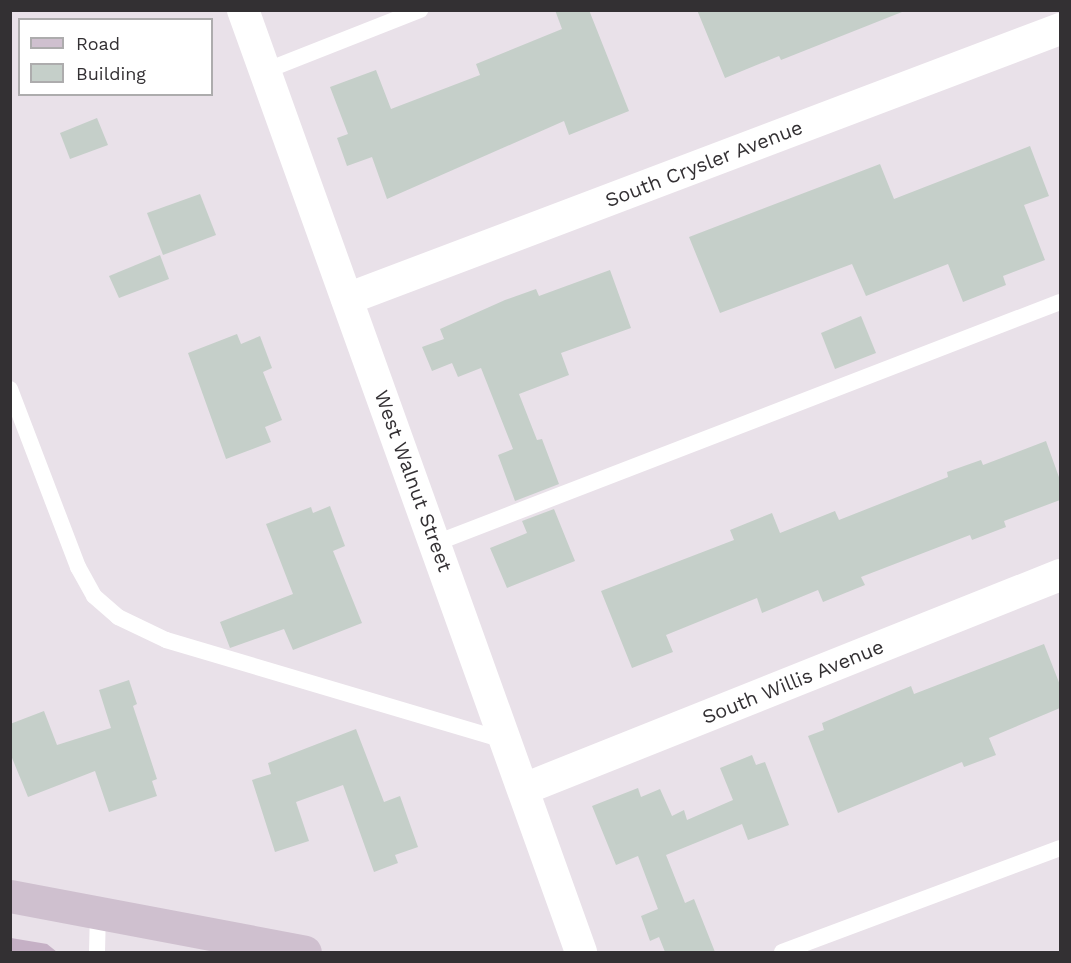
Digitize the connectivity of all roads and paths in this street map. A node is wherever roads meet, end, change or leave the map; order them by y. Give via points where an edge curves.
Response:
1 (243, 10) edge
2 (420, 10) edge
3 (1060, 29) edge
4 (265, 71) junction
5 (347, 298) junction
6 (1060, 302) edge
7 (10, 389) edge
8 (436, 543) junction
9 (1060, 575) edge
10 (507, 741) junction
11 (524, 789) junction
12 (1060, 848) edge
13 (10, 896) edge
14 (98, 910) junction
15 (97, 952) edge
16 (305, 952) edge
17 (581, 952) edge
18 (782, 952) edge

1 - 4 street, West Walnut Street
2 - 4 lane
3 - 5 street, South Crysler Avenue
4 - 5 street, West Walnut Street
5 - 8 street, West Walnut Street
6 - 8 lane
7 - 10 lane via 78,567 94,596 117,617 166,640
8 - 10 street, West Walnut Street
9 - 11 street, South Willis Avenue
10 - 11 street, West Walnut Street
11 - 17 street, West Walnut Street
12 - 18 lane
13 - 14 main road
14 - 15 lane
14 - 16 main road

